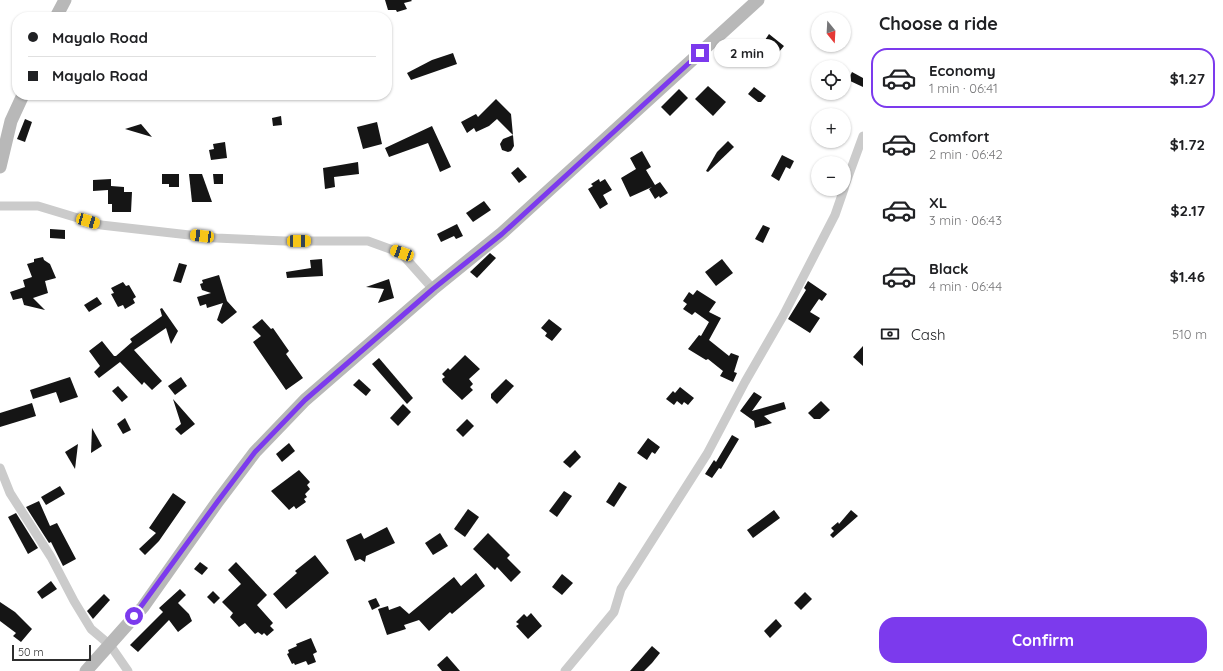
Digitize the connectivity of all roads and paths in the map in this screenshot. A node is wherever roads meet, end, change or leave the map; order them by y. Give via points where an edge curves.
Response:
1 (65, 0) edge
2 (758, 0) edge
3 (59, 12) edge
4 (21, 100) edge
5 (863, 136) edge
6 (0, 167) edge
7 (851, 169) edge
8 (841, 196) edge
9 (0, 206) edge
10 (433, 289) junction
11 (0, 468) edge
12 (110, 645) junction
13 (86, 671) edge
14 (128, 671) edge
15 (565, 671) edge

1 - 3 street
2 - 10 street via 502,234
4 - 6 street via 11,121
5 - 7 street
8 - 15 street via 832,222 707,454 621,589 614,612
9 - 10 street via 38,206 101,224 216,238 368,241 402,253
10 - 12 street via 305,400 255,452 143,607
11 - 12 street via 10,493 51,557 91,629
12 - 13 street
12 - 14 street

